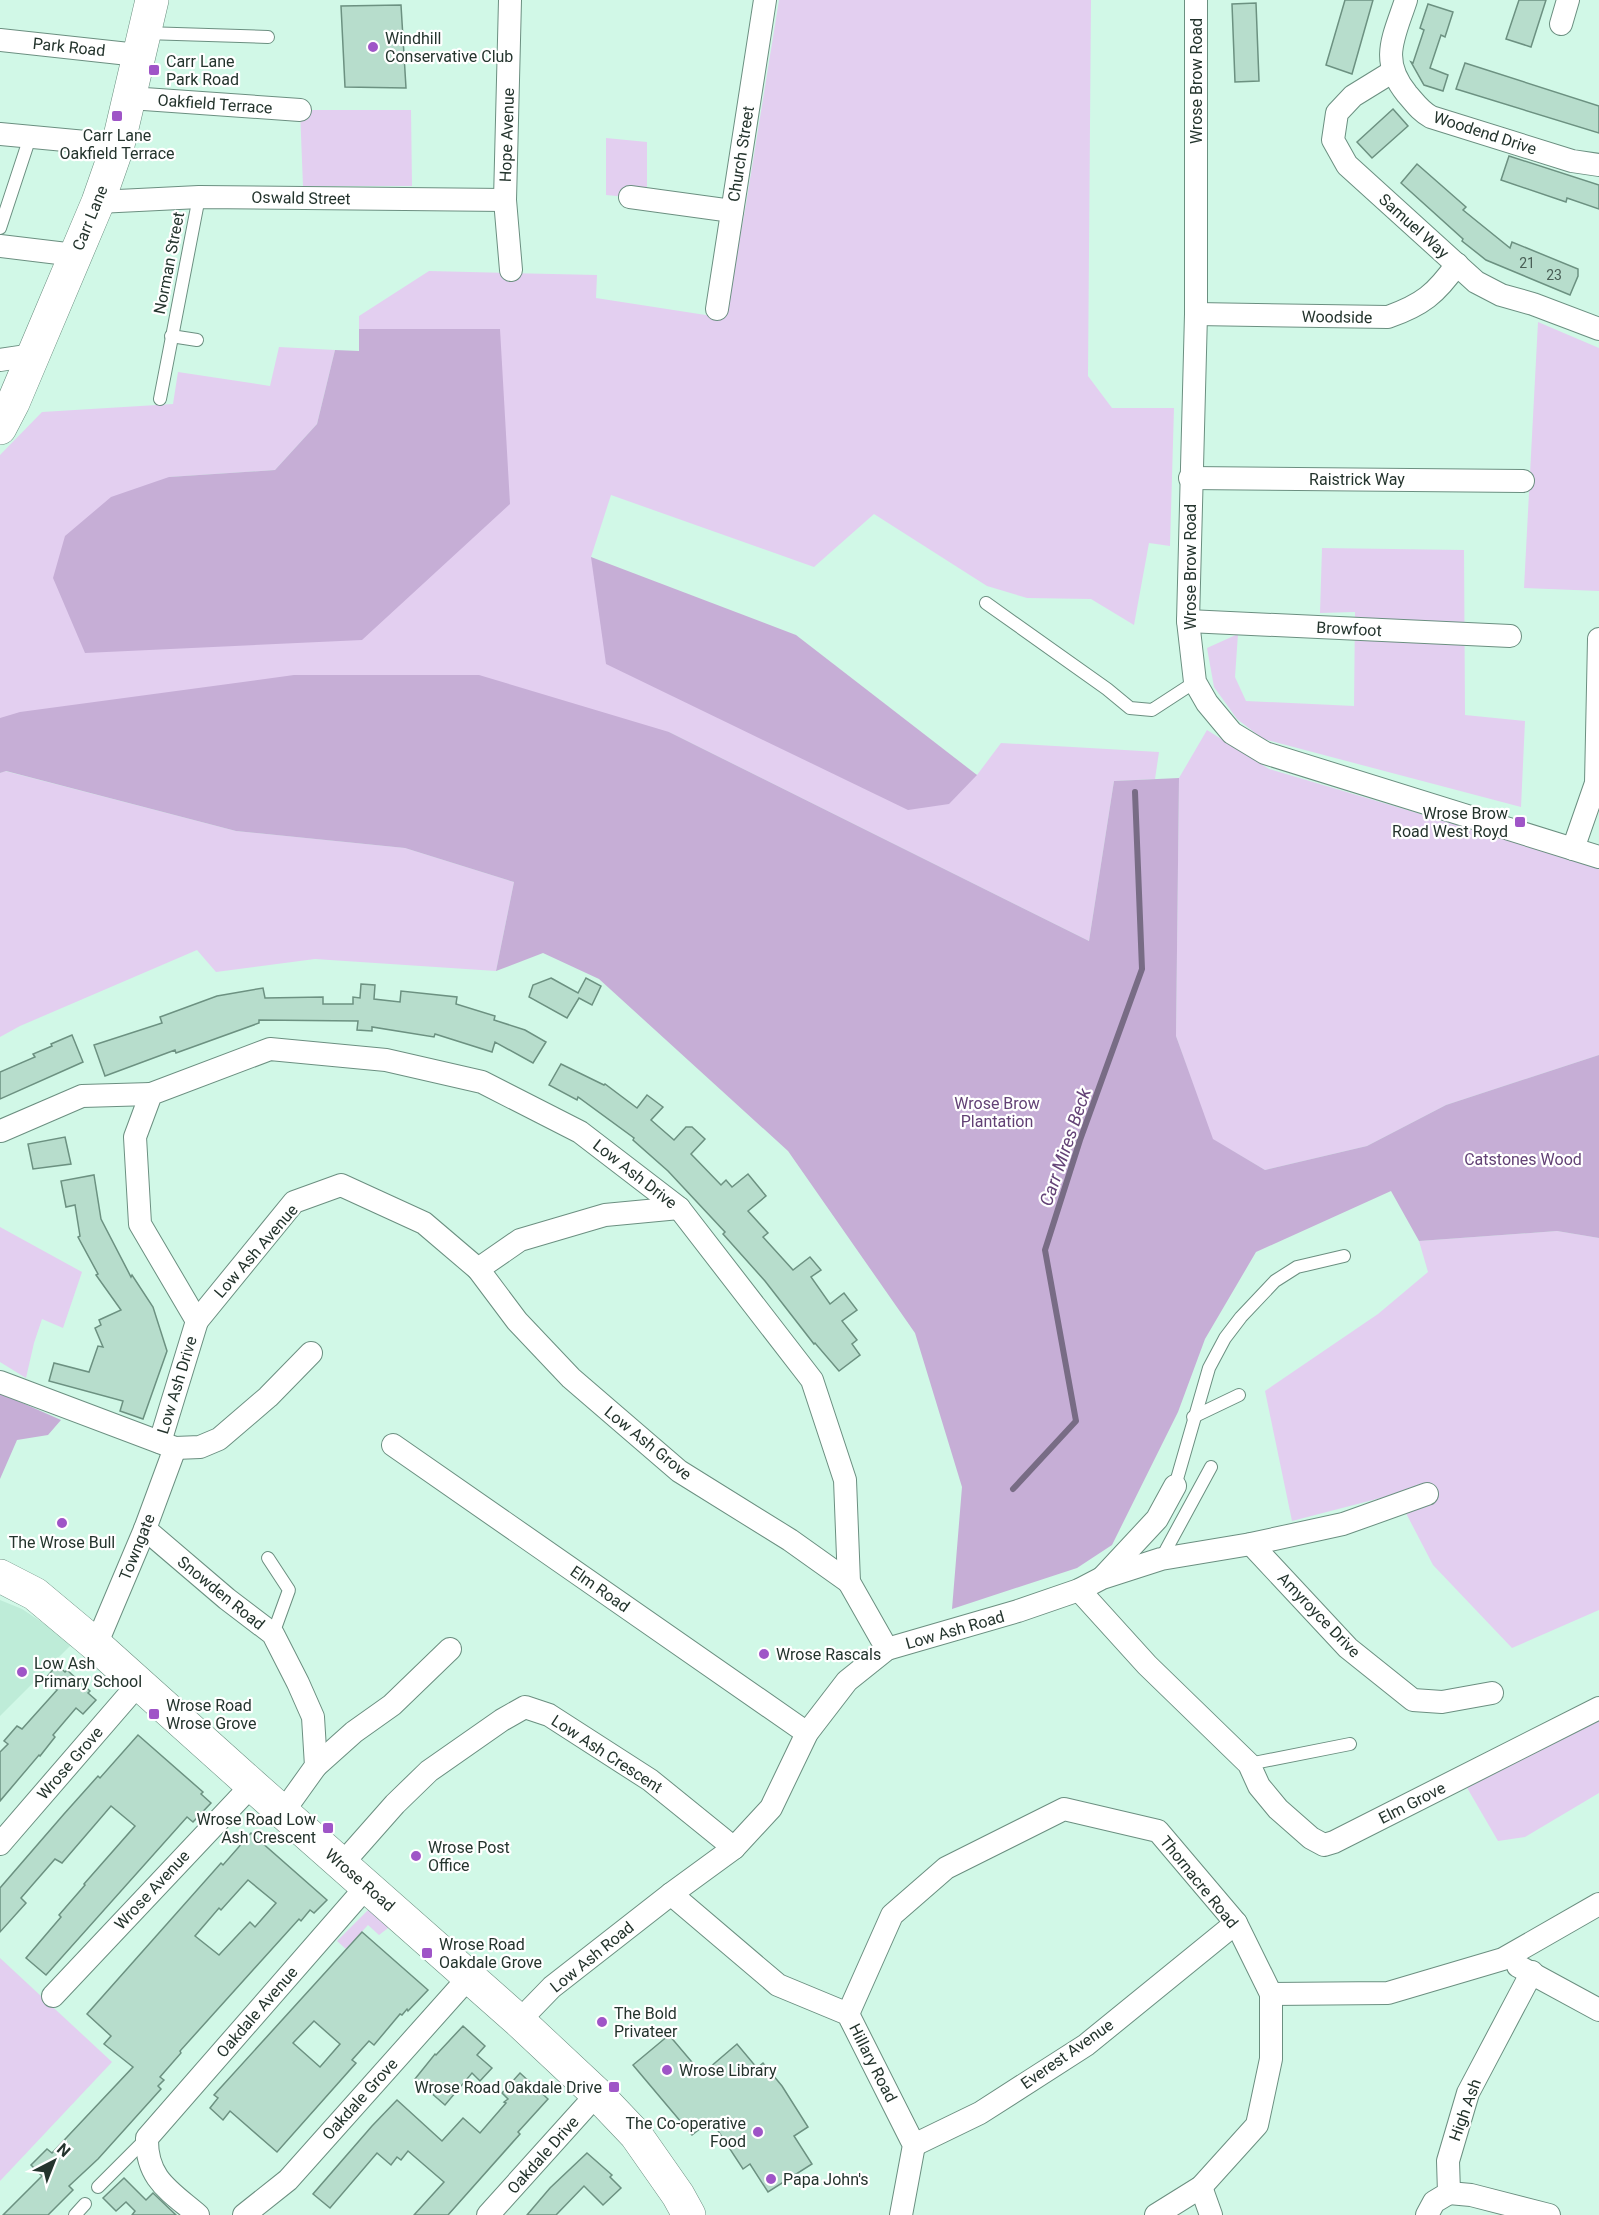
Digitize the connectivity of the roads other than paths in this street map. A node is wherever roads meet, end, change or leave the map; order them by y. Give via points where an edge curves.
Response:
1 (153, 0) edge
2 (510, 0) edge
3 (765, 0) edge
4 (1196, 0) edge
5 (1406, 0) edge
6 (1568, 0) edge
7 (1561, 24) dead end
8 (268, 37) dead end
9 (0, 40) edge
10 (141, 44) junction
11 (1392, 72) junction
12 (130, 98) junction
13 (300, 110) dead end
14 (0, 134) edge
15 (30, 137) junction
16 (118, 145) junction
17 (1599, 165) edge
18 (199, 197) junction
19 (630, 197) dead end
20 (505, 200) junction
21 (98, 202) junction
22 (732, 211) junction
23 (0, 228) edge
24 (0, 246) edge
25 (75, 255) junction
26 (1457, 264) junction
27 (511, 270) dead end
28 (717, 309) dead end
29 (1196, 314) junction
30 (1599, 329) edge
31 (171, 336) junction
32 (197, 340) dead end
33 (33, 355) junction
34 (0, 360) edge
35 (160, 399) dead end
36 (0, 428) edge
37 (1190, 478) junction
38 (1523, 481) dead end
39 (986, 603) dead end
40 (1188, 621) junction
41 (1510, 636) dead end
42 (1599, 639) edge
43 (1195, 682) junction
44 (1598, 782) edge
45 (1573, 849) junction
46 (1599, 857) edge
47 (151, 1094) junction
48 (1, 1131) edge
49 (679, 1208) junction
50 (1344, 1256) dead end
51 (478, 1269) junction
52 (196, 1321) junction
53 (311, 1353) dead end
54 (0, 1382) edge
55 (1239, 1395) dead end
56 (1193, 1417) junction
57 (167, 1445) junction
58 (393, 1445) dead end
59 (1211, 1467) dead end
60 (1175, 1486) joint
61 (1427, 1494) dead end
62 (145, 1529) junction
63 (1251, 1544) junction
64 (268, 1558) dead end
65 (1161, 1559) junction
66 (0, 1576) edge
67 (1102, 1578) junction
68 (849, 1581) junction
69 (1079, 1590) junction
70 (273, 1634) junction
71 (96, 1645) junction
72 (450, 1649) dead end
73 (887, 1649) junction
74 (140, 1682) junction
75 (1492, 1692) dead end
76 (1599, 1708) edge
77 (807, 1733) junction
78 (1350, 1744) dead end
79 (1249, 1764) junction
80 (316, 1766) junction
81 (252, 1785) junction
82 (283, 1812) junction
83 (0, 1844) edge
84 (734, 1848) junction
85 (342, 1864) junction
86 (367, 1886) junction
87 (671, 1894) junction
88 (1599, 1904) edge
89 (1236, 1923) junction
90 (1503, 1959) junction
91 (1532, 1972) junction
92 (470, 1976) junction
93 (1271, 1994) junction
94 (53, 1995) dead end
95 (1599, 2010) edge
96 (848, 2014) junction
97 (519, 2021) junction
98 (597, 2094) junction
99 (147, 2138) junction
100 (915, 2145) junction
101 (98, 2187) dead end
102 (1201, 2187) junction
103 (1449, 2193) junction
104 (85, 2204) dead end
105 (75, 2215) edge
106 (198, 2215) edge
107 (244, 2215) edge
108 (488, 2215) edge
109 (689, 2215) edge
110 (901, 2215) edge
111 (1156, 2215) edge
112 (1211, 2215) edge
113 (1427, 2215) edge
114 (1550, 2215) edge

1 - 10 street, Carr Lane
2 - 20 street, Hope Avenue
3 - 22 street, Church Street
4 - 29 street, Wrose Brow Road
5 - 11 street via 1391,53
6 - 7 street
8 - 10 lane
9 - 10 street, Park Road
10 - 12 street, Carr Lane
11 - 17 street, Woodend Drive via 1422,112 1431,117
11 - 26 street, Samuel Way via 1353,96 1337,114 1333,140 1347,165
12 - 13 street, Oakfield Terrace
12 - 16 street, Carr Lane
14 - 15 street
15 - 16 street
15 - 23 lane
16 - 21 street, Carr Lane
18 - 20 street, Oswald Street
18 - 21 street, Oswald Street
18 - 31 lane, Norman Street
19 - 22 street
20 - 27 street, Hope Avenue
21 - 25 street, Carr Lane
22 - 28 street, Church Street
24 - 25 street
25 - 33 street, Carr Lane
26 - 29 street, Woodside via 1440,287 1412,309 1388,317
26 - 30 street, Samuel Way via 1476,282 1501,295
29 - 37 street, Wrose Brow Road
31 - 32 lane, Norman Street
31 - 35 lane, Norman Street
33 - 34 street
33 - 36 street, Carr Lane
37 - 38 street, Raistrick Way
37 - 40 street, Wrose Brow Road
39 - 43 lane via 1130,708 1152,710
40 - 41 street, Browfoot
40 - 43 street, Wrose Brow Road
42 - 44 street
43 - 45 street, Wrose Brow Road via 1232,733 1264,753
44 - 45 street
45 - 46 street, Wrose Brow Road
47 - 48 street, Low Ash Drive via 82,1096
47 - 49 street, Low Ash Drive via 270,1049 386,1060 482,1082 580,1132
47 - 52 street, Low Ash Drive via 135,1137 140,1224
49 - 51 street via 605,1215 520,1240
49 - 68 street, Low Ash Drive via 812,1380 845,1480
50 - 56 lane via 1297,1267 1275,1281 1241,1317 1209,1368
51 - 52 street, Low Ash Avenue via 423,1223 341,1185 294,1202
51 - 68 street, Low Ash Grove via 517,1321 571,1378 679,1471
52 - 57 street, Low Ash Drive
53 - 57 street via 219,1439 200,1447
54 - 57 street
55 - 56 lane
56 - 60 lane
57 - 62 street, Towngate
58 - 77 street, Elm Road
59 - 65 lane
60 - 67 street via 1157,1519
61 - 63 street, Low Ash Road via 1343,1524
62 - 70 street, Snowden Road
62 - 71 street, Towngate
63 - 65 street, Low Ash Road
63 - 75 street, Amyroyce Drive via 1348,1648 1413,1700 1442,1702
64 - 70 lane via 289,1590
65 - 67 street, Low Ash Road
66 - 71 street, Wrose Road via 35,1594
67 - 69 street, Low Ash Road
68 - 73 street, Low Ash Drive
69 - 73 street, Low Ash Road
69 - 79 street, Elm Grove via 1147,1665
70 - 80 street, Snowden Road via 313,1717
71 - 74 street, Wrose Road
72 - 80 street via 392,1705
73 - 77 street, Low Ash Road via 847,1681
74 - 81 street, Wrose Road
74 - 83 street, Wrose Grove
76 - 79 street, Elm Grove via 1324,1845 1278,1809 1259,1786
77 - 84 street, Low Ash Road via 771,1808
78 - 79 lane
80 - 82 street
81 - 82 street, Wrose Road
81 - 94 street, Wrose Avenue
82 - 85 street, Wrose Road
84 - 85 street, Low Ash Crescent via 650,1780 549,1715 525,1707 429,1771
84 - 87 street, Low Ash Road
85 - 86 street, Wrose Road
86 - 92 street, Wrose Road
86 - 99 street, Oakdale Avenue
87 - 96 street, Hillary Road via 778,1985
87 - 97 street, Low Ash Road via 552,1988
88 - 90 street
89 - 93 street, Thornacre Road
89 - 96 street, Thornacre Road via 1158,1831 1064,1809 946,1868 891,1915
89 - 100 street, Everest Avenue via 1086,2045 980,2113
90 - 91 street
90 - 93 street via 1388,1993
91 - 95 street
91 - 103 street, High Ash via 1468,2093 1448,2161
92 - 97 street, Wrose Road
92 - 107 street, Oakdale Grove via 288,2180
93 - 102 street, Thornacre Road via 1271,2059 1257,2126
96 - 100 street, Hillary Road
97 - 98 street, Wrose Road
98 - 108 street, Oakdale Drive
98 - 109 street, Wrose Road via 636,2135
99 - 101 lane, Oakdale Avenue
99 - 106 street via 146,2156 159,2182
100 - 110 street
102 - 111 street, Thornacre Road
102 - 112 street
103 - 113 street via 1434,2202
103 - 114 street
104 - 105 lane

